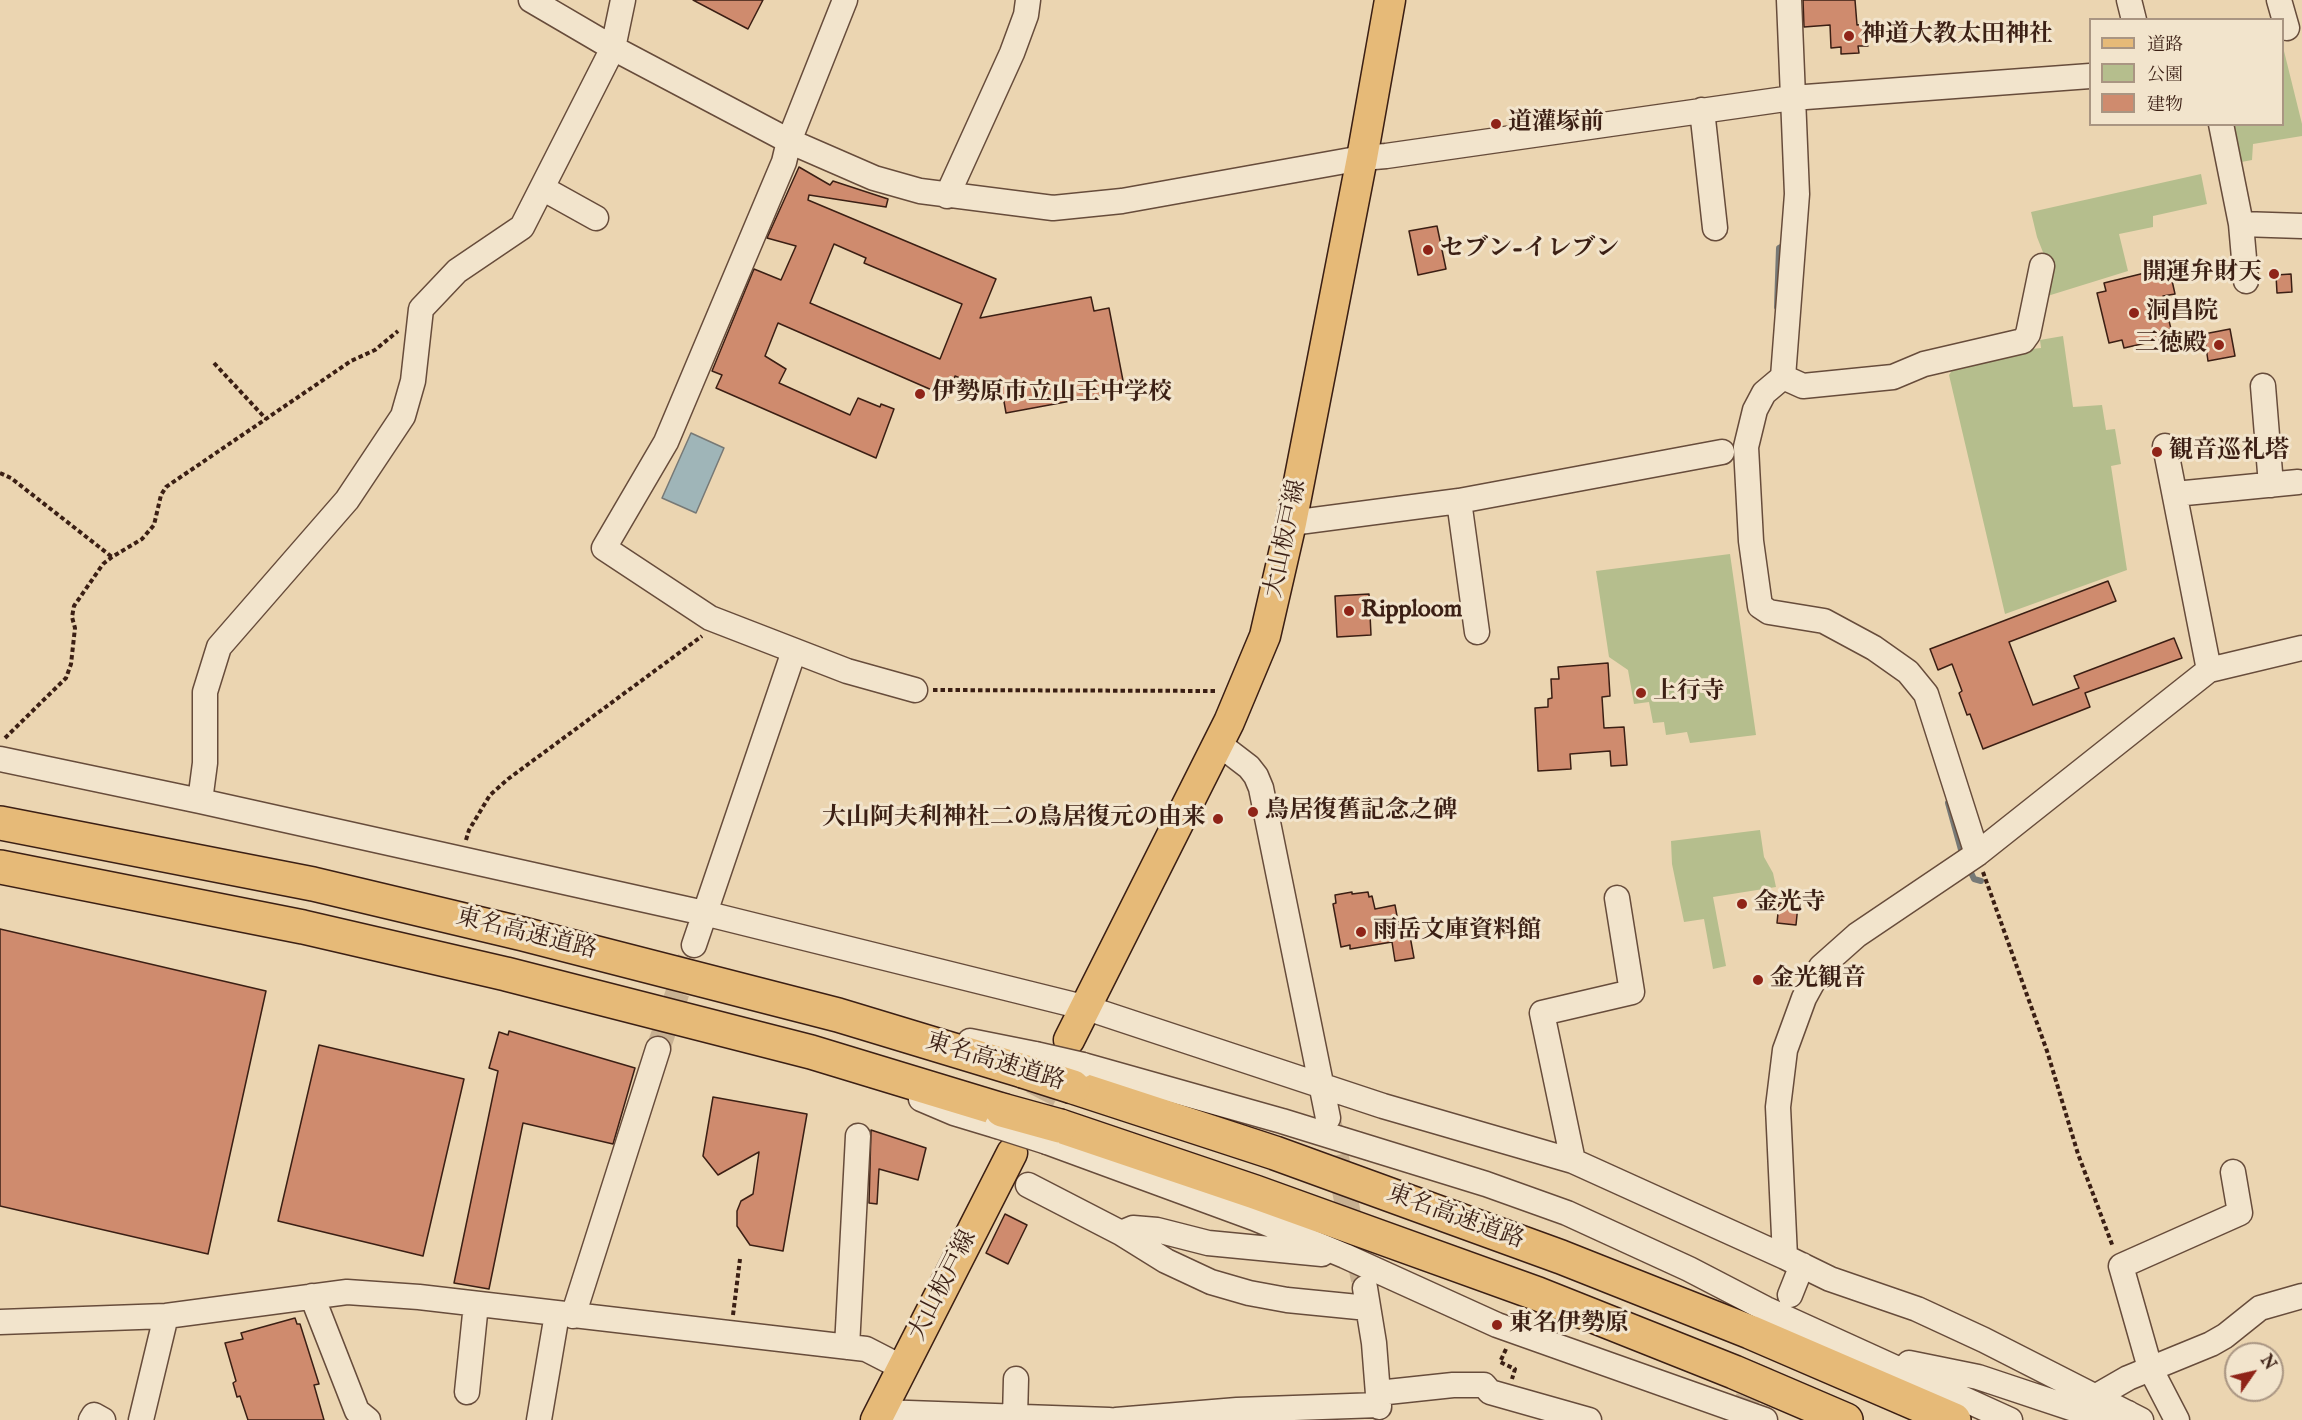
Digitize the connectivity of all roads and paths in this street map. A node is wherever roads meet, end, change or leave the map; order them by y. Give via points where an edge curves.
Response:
1 (531, 0) edge
2 (623, 0) edge
3 (844, 0) edge
4 (1028, 0) edge
5 (1390, 0) edge
6 (1789, 0) edge
7 (2129, 0) edge
8 (2279, 0) edge
9 (2134, 18) edge
10 (2290, 27) edge
11 (613, 48) junction
12 (2089, 76) edge
13 (1792, 98) junction
14 (1702, 110) junction
15 (2221, 126) edge
16 (789, 141) junction
17 (1362, 158) junction
18 (542, 188) junction
19 (947, 196) junction
20 (596, 218) dead end
21 (2241, 224) junction
22 (2302, 226) edge
23 (1715, 228) dead end
24 (2042, 266) dead end
25 (2246, 281) dead end
26 (420, 316) junction
27 (214, 363) dead end
28 (1783, 377) junction
29 (2263, 386) dead end
30 (266, 419) junction
31 (2165, 446) dead end
32 (1736, 449) junction
33 (0, 473) edge
34 (2298, 482) dead end
35 (2271, 485) junction
36 (2175, 494) junction
37 (1460, 501) junction
38 (1291, 523) junction
39 (112, 556) junction
40 (722, 622) junction
41 (1477, 632) dead end
42 (2302, 648) edge
43 (795, 651) junction
44 (2209, 670) junction
45 (915, 690) joint
46 (1244, 691) junction
47 (1219, 744) junction
48 (0, 748) edge
49 (0, 759) edge
50 (200, 801) junction
51 (0, 824) edge
52 (460, 858) junction
53 (1969, 860) junction
54 (0, 867) edge
55 (1617, 898) dead end
56 (704, 913) junction
57 (694, 945) tunnel mouth
58 (1086, 1008) junction
59 (658, 1048) tunnel mouth
60 (1075, 1064) junction
61 (1321, 1086) junction
62 (1328, 1118) tunnel mouth
63 (1053, 1134) junction
64 (858, 1136) dead end
65 (1012, 1153) tunnel mouth
66 (1573, 1161) junction
67 (2234, 1172) dead end
68 (1028, 1185) dead end
69 (1122, 1233) junction
70 (1345, 1256) junction
71 (740, 1259) dead end
72 (1793, 1261) junction
73 (2121, 1266) junction
74 (1790, 1295) dead end
75 (312, 1296) junction
76 (2302, 1296) edge
77 (476, 1304) junction
78 (565, 1315) junction
79 (166, 1316) junction
80 (0, 1322) edge
81 (730, 1334) junction
82 (1507, 1346) dead end
83 (847, 1347) junction
84 (1869, 1355) junction
85 (903, 1368) junction
86 (2151, 1368) junction
87 (1016, 1378) dead end
88 (467, 1392) dead end
89 (1506, 1396) junction
90 (2095, 1397) junction
91 (1379, 1406) edge
92 (545, 1410) edge
93 (893, 1416) edge
94 (2134, 1417) edge
95 (374, 1418) edge
96 (1016, 1418) junction
97 (141, 1420) edge
98 (1109, 1420) edge
99 (1116, 1420) edge
100 (1589, 1420) edge
101 (1765, 1420) edge
102 (1846, 1420) edge
103 (1954, 1420) edge
104 (2010, 1420) edge
105 (2177, 1420) edge

1 - 11 street
2 - 11 street
3 - 16 street
4 - 19 street via 1012,53
5 - 17 main road, 大山板戸線
6 - 13 street
7 - 9 street
8 - 10 street
11 - 16 street
11 - 18 street
12 - 13 street
13 - 14 street
13 - 28 street via 1797,194
14 - 17 street
14 - 23 street
15 - 21 street
16 - 19 street via 874,178
16 - 40 street via 784,162 666,442 604,548
17 - 19 street via 1122,201 1064,207
17 - 38 main road, 大山板戸線
18 - 20 street
18 - 26 street via 522,227 457,271 421,309
21 - 22 street
21 - 25 street
24 - 28 street via 2028,334 2023,341 1924,364 1893,377 1803,386
26 - 30 path via 375,350 351,361
26 - 50 street via 413,381 403,416 347,500 219,647 205,692 205,763
27 - 30 path
28 - 32 street via 1764,393
29 - 35 street
30 - 39 path via 166,487 154,525 141,539
31 - 36 street
32 - 37 street
32 - 53 street via 1760,606 1769,612 1824,621 1908,672 1926,694
33 - 39 path
34 - 35 street
35 - 36 street
36 - 44 street
37 - 38 street
37 - 41 street
38 - 46 main road, 大山板戸線 via 1265,636
39 - 48 path via 74,606 71,664 66,678
40 - 43 street
40 - 52 path via 502,784 490,795 469,830
42 - 44 street
43 - 45 street
43 - 56 street
44 - 53 street
45 - 46 path
46 - 47 main road, 大山板戸線
47 - 58 main road, 大山板戸線
47 - 61 street via 1249,766 1261,789
49 - 50 street
50 - 52 street
51 - 60 highway, 東名高速道路, bridge via 313,884 1029,1062
52 - 56 street
53 - 72 street via 1838,950 1821,967 1804,998 1785,1050 1778,1107
53 - 73 path via 2001,927 2047,1051 2078,1154
54 - 63 highway, 東名高速道路, bridge via 303,927 472,966 811,1052
55 - 66 street via 1632,992 1542,1013
56 - 57 street
56 - 58 street
58 - 60 main road, 大山板戸線
58 - 61 street
59 - 78 street
60 - 84 street via 1294,1125 1567,1213
60 - 103 highway, 東名高速道路 via 1275,1154 1561,1257 1750,1332
61 - 62 street
61 - 66 street
63 - 70 street
63 - 102 highway, 東名高速道路 via 1255,1192 1538,1294
64 - 83 street
65 - 85 main road, 大山板戸線
66 - 72 street
67 - 73 street via 2240,1213
68 - 69 street
69 - 70 street via 1133,1228 1157,1230 1208,1244
69 - 91 street via 1166,1261 1210,1282 1249,1293 1287,1300 1367,1298
70 - 101 street via 1497,1325
71 - 81 path
72 - 74 street
72 - 90 street via 1830,1279 1936,1318
73 - 86 street
75 - 77 street via 347,1292
75 - 79 street
75 - 95 street via 357,1411
76 - 86 street via 2260,1308 2225,1336
77 - 78 street
77 - 88 street
78 - 81 street
78 - 92 street
79 - 80 street
79 - 97 street
81 - 83 street
82 - 89 path via 1500,1362 1515,1369
83 - 85 street via 866,1349
84 - 94 street via 1978,1377 2101,1418
84 - 104 street
85 - 93 main road, 大山板戸線
86 - 90 street
86 - 105 street
87 - 96 street
89 - 91 street via 1490,1392 1484,1385 1453,1385
89 - 100 street
90 - 94 street
91 - 99 street via 1237,1410
93 - 96 street
96 - 98 street

